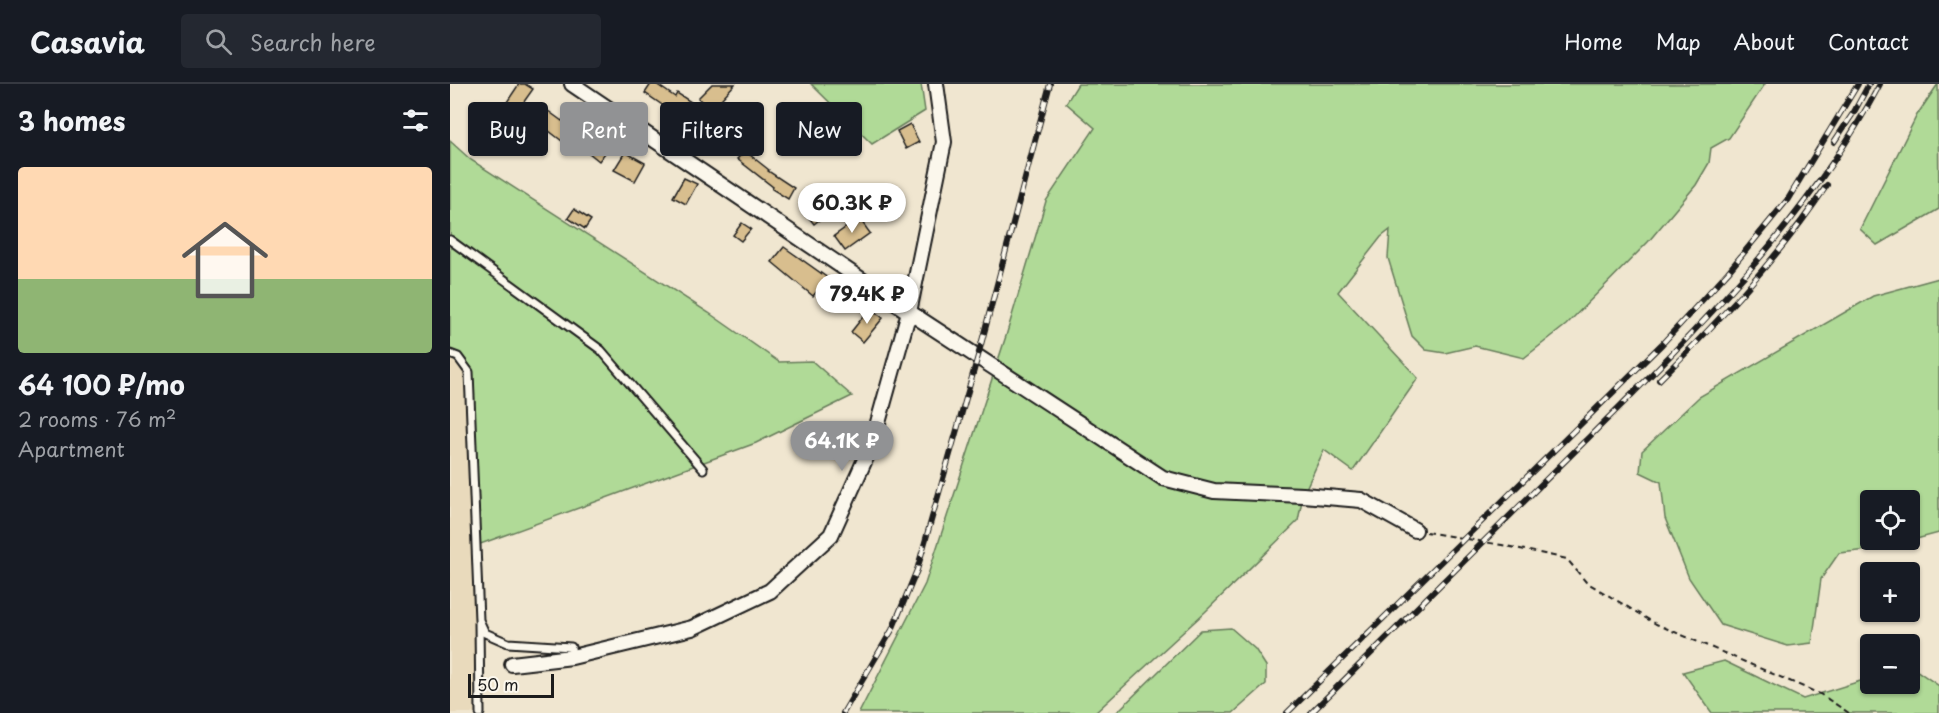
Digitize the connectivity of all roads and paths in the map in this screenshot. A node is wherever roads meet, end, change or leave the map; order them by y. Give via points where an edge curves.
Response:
1 (572, 84) edge
2 (936, 84) edge
3 (450, 240) edge
4 (909, 312) junction
5 (450, 354) edge
6 (703, 469) dead end
7 (1414, 530) joint
8 (479, 620) junction
9 (572, 657) junction
10 (512, 664) dead end
11 (480, 713) edge
12 (1849, 713) edge

1 - 4 street
2 - 4 street via 944,142
3 - 6 lane via 601,350
4 - 7 street via 1163,478 1214,492 1361,500
4 - 9 street via 872,444 831,534 770,591 692,628
5 - 8 lane via 458,357 469,372
7 - 12 path via 1567,559 1586,582 1656,624 1820,694
8 - 9 lane via 485,633 508,643 571,647
8 - 11 lane
9 - 10 street

